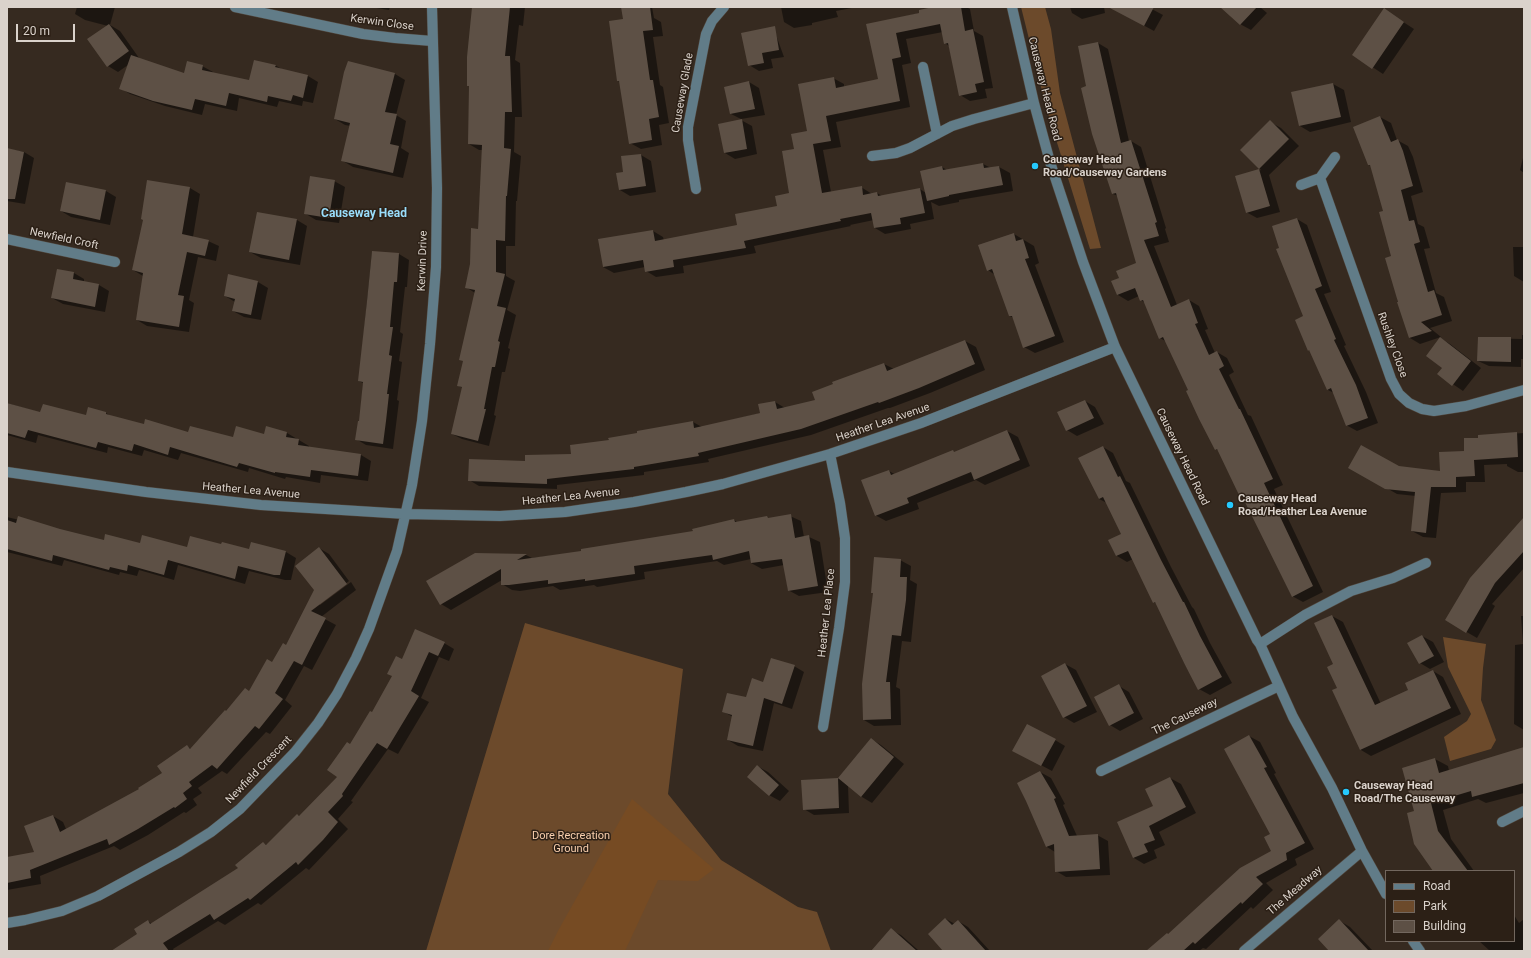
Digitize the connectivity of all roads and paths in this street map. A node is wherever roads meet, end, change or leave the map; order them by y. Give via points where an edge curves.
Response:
1 (235, 7) edge
2 (432, 7) edge
3 (724, 7) edge
4 (1012, 7) edge
5 (432, 41) junction
6 (923, 67) dead end
7 (1034, 103) junction
8 (937, 134) junction
9 (872, 156) dead end
10 (1335, 158) dead end
11 (1320, 178) junction
12 (1301, 185) dead end
13 (696, 189) dead end
14 (7, 239) edge
15 (115, 262) dead end
16 (1115, 347) junction
17 (1524, 390) edge
18 (830, 454) junction
19 (7, 472) edge
20 (406, 514) junction
21 (1426, 563) dead end
22 (1260, 644) junction
23 (1279, 686) junction
24 (823, 727) dead end
25 (1101, 771) dead end
26 (1524, 811) edge
27 (1502, 822) dead end
28 (1362, 851) junction
29 (1385, 892) edge
30 (7, 923) edge
31 (1414, 942) edge
32 (1244, 951) edge
33 (1420, 951) edge

1 - 5 street, Kerwin Close via 363,34
2 - 5 street, Kerwin Drive
3 - 13 street, Causeway Glade via 712,20 706,34 688,127
4 - 7 street, Causeway Head Road
5 - 20 street, Kerwin Drive via 437,188 436,267 422,421
6 - 8 street
7 - 8 street via 974,119
7 - 16 street, Causeway Head Road via 1050,162 1083,262
8 - 9 street via 896,153
10 - 11 street
11 - 12 street
11 - 17 street, Rushley Close via 1390,379 1399,394 1409,403 1434,411 1466,406
14 - 15 street, Newfield Croft
16 - 18 street, Heather Lea Avenue via 921,422
16 - 22 street, Causeway Head Road
18 - 20 street, Heather Lea Avenue via 723,484 579,510 500,516
18 - 24 street, Heather Lea Place via 845,538 845,582
19 - 20 street, Heather Lea Avenue via 222,501
20 - 30 street, Newfield Crescent via 397,551 382,594 350,670 318,723 267,782 240,809 210,832 142,873 62,911
21 - 22 street via 1393,578 1351,591 1305,615
22 - 23 street, Causeway Head Road
23 - 25 street, The Causeway
23 - 28 street, Causeway Head Road
26 - 27 street
28 - 29 street, Causeway Head Road
28 - 32 street, The Meadway
31 - 33 street

